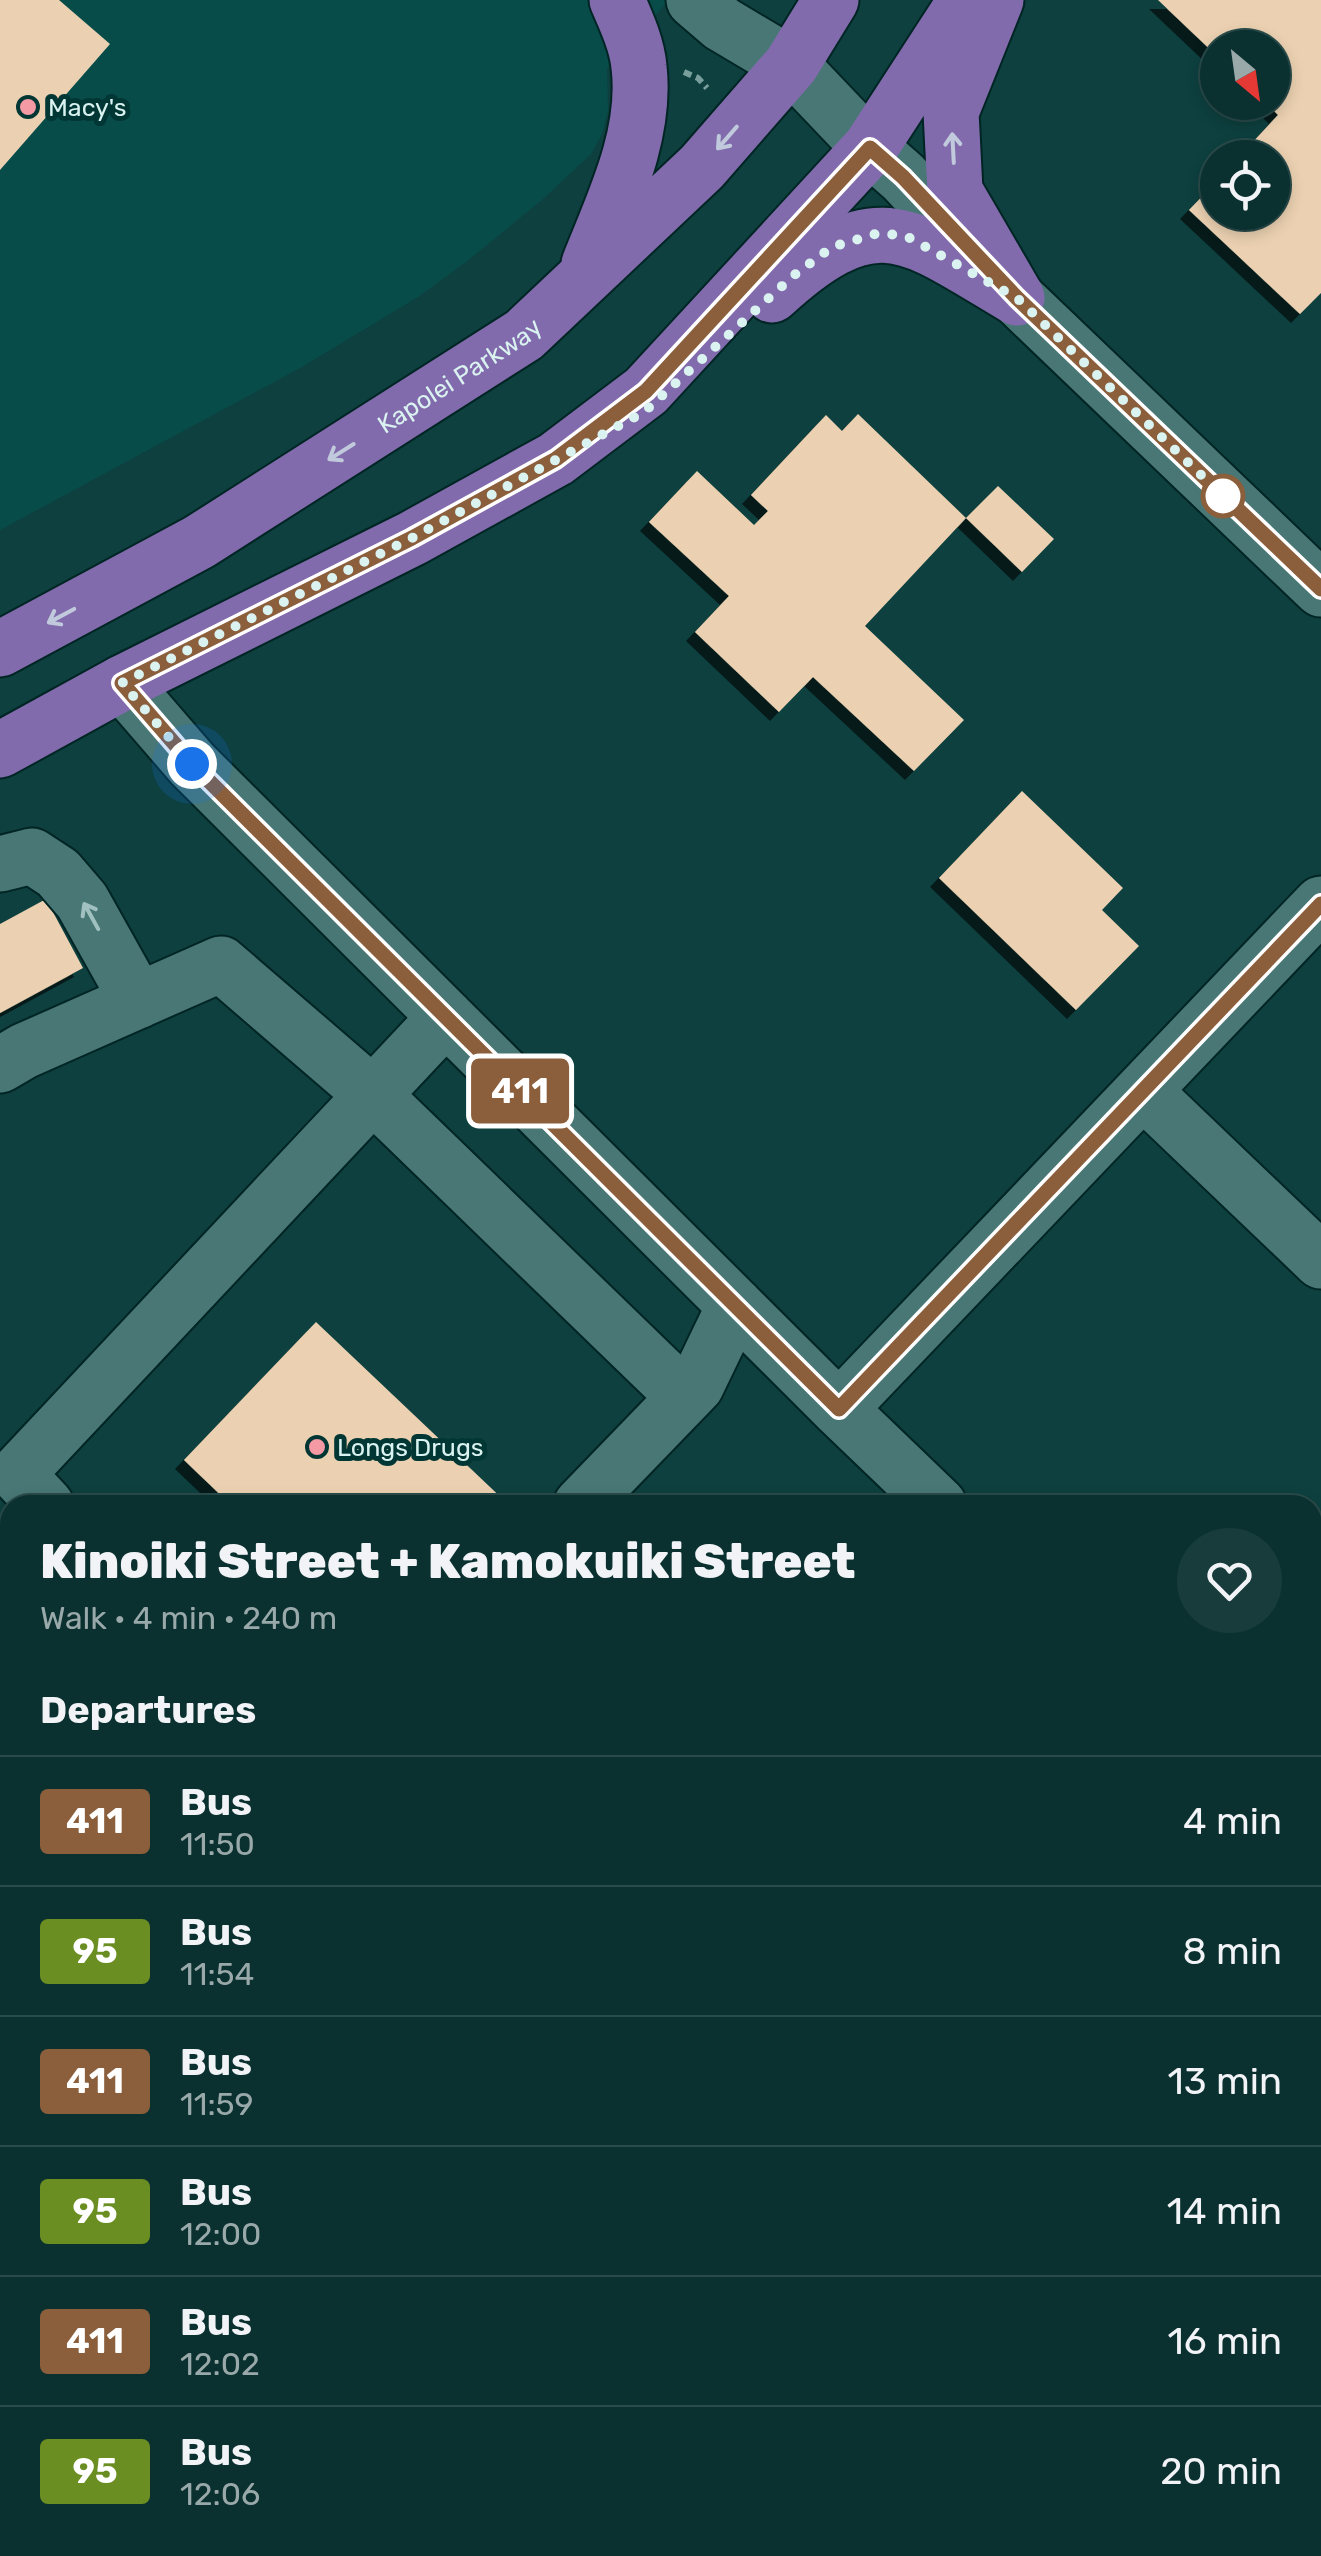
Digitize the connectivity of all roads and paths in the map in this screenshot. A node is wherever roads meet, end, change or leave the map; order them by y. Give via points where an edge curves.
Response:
1 (616, 0) edge
2 (694, 0) edge
3 (755, 0) edge
4 (831, 0) edge
5 (966, 0) edge
6 (996, 0) edge
7 (791, 65) junction
8 (870, 148) junction
9 (582, 280) junction
10 (1017, 298) junction
11 (556, 459) junction
12 (1321, 589) edge
13 (0, 649) edge
14 (122, 683) junction
15 (0, 750) edge
16 (0, 864) edge
17 (1321, 904) edge
18 (138, 1001) junction
19 (446, 1018) junction
20 (0, 1066) edge
21 (1143, 1091) junction
22 (373, 1095) junction
23 (1321, 1261) edge
24 (736, 1306) junction
25 (685, 1397) junction
26 (839, 1409) junction
27 (16, 1488) edge
28 (591, 1495) edge
29 (929, 1495) edge

1 - 9 main road via 639,64 640,103 624,174
2 - 7 street
3 - 7 street
4 - 7 main road, Kapolei Parkway
5 - 8 main road
10 -> 6 main road via 955,191 951,112
7 - 8 street
7 -> 9 main road, Kapolei Parkway via 702,167
8 - 10 street
8 - 11 main road via 646,391
9 -> 13 main road, Kapolei Parkway via 524,335 232,521
10 - 11 main road via 906,236 879,233 832,247 644,412
10 - 12 street
11 - 14 main road
14 - 15 main road
14 - 19 street via 192,764
18 -> 16 street via 82,901 58,873 32,856
17 - 21 street
18 - 20 street
18 - 22 street via 221,964
19 - 22 street
19 - 24 street
21 - 23 street
21 - 26 street
22 - 25 street
22 - 27 street
24 - 25 street
24 - 26 street
25 - 28 street
26 - 29 street

